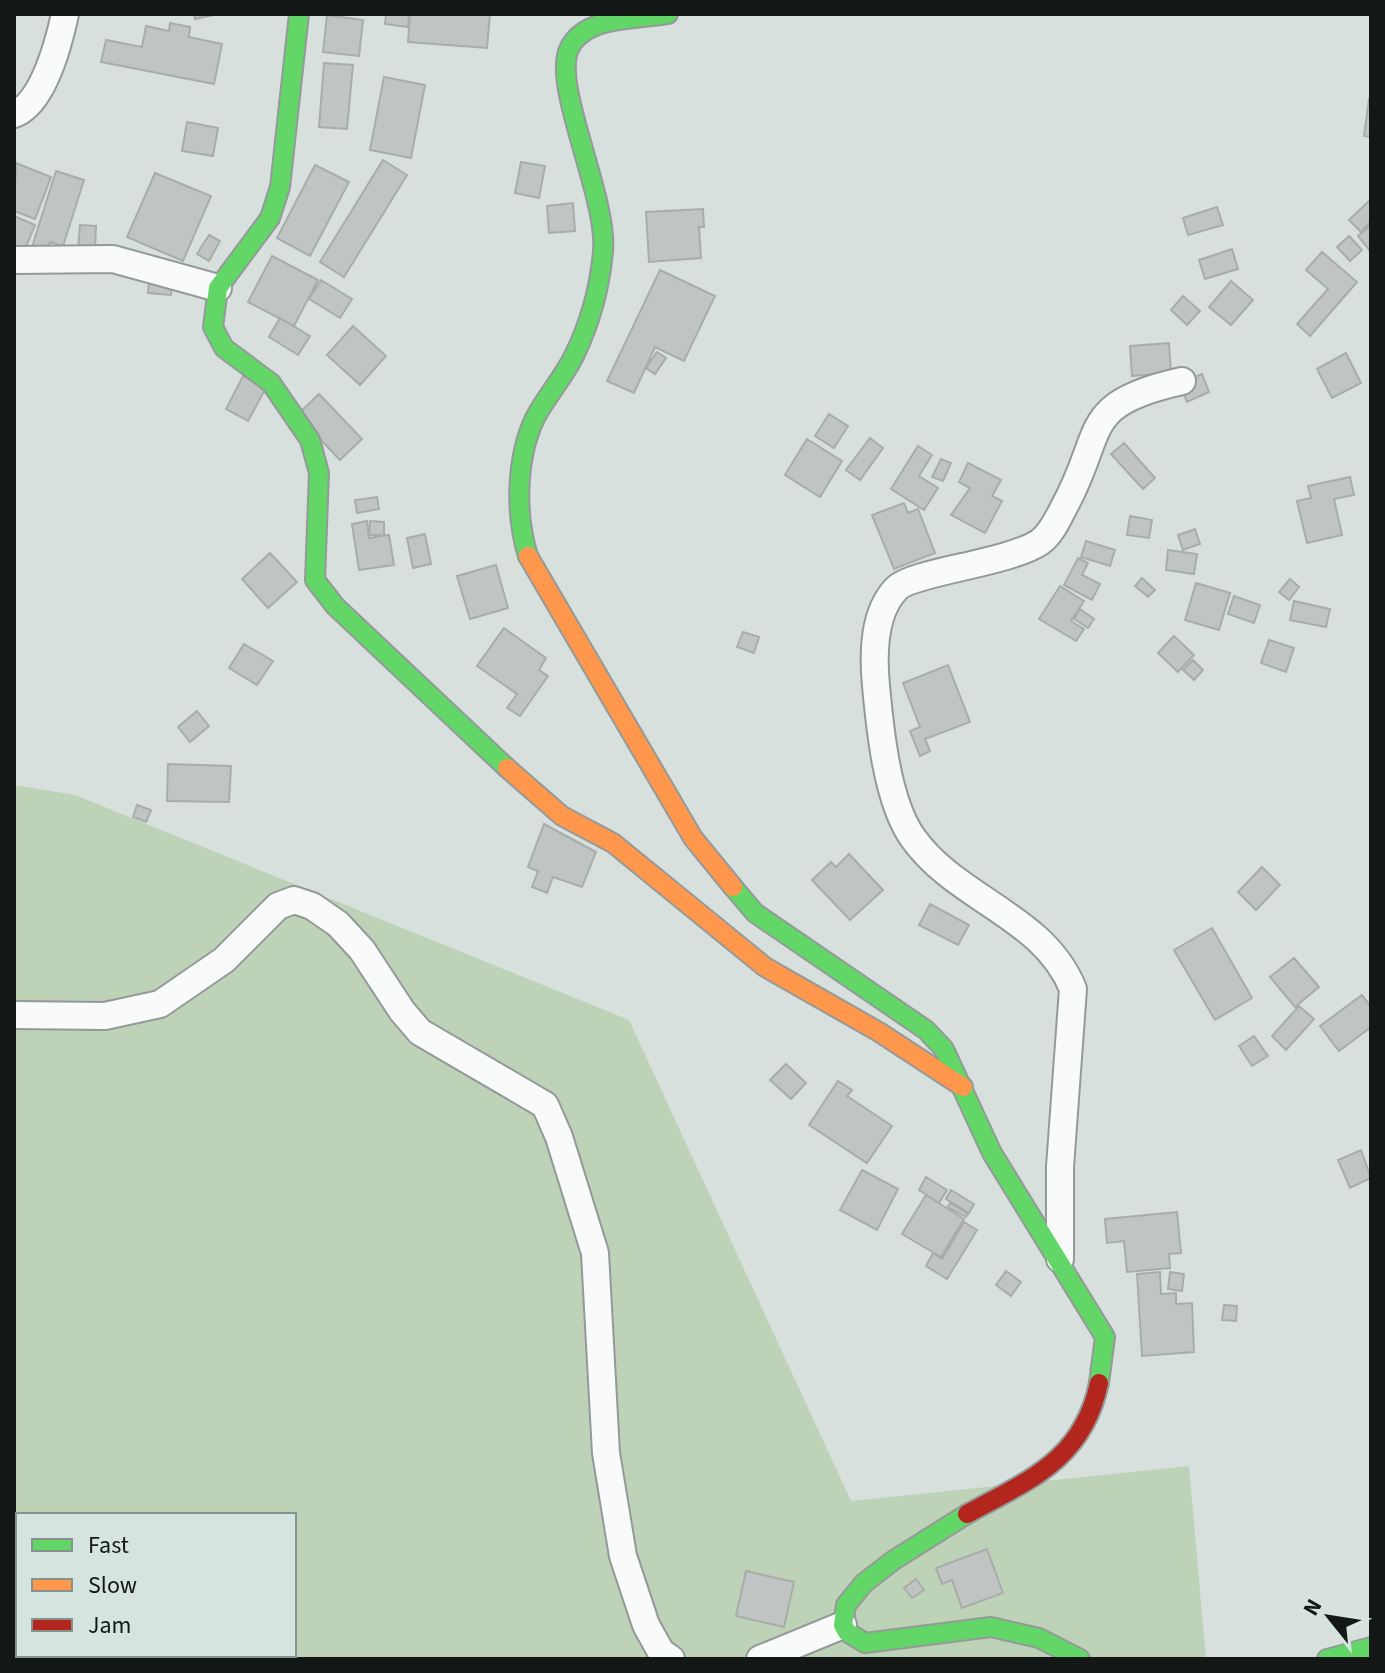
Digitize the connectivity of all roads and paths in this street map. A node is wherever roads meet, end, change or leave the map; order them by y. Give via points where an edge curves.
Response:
1 (65, 14) edge
2 (299, 14) edge
3 (668, 14) edge
4 (14, 114) edge
5 (14, 260) edge
6 (218, 288) junction
7 (1182, 381) dead end
8 (14, 1015) edge
9 (965, 1088) junction
10 (1060, 1259) junction
11 (843, 1625) junction
12 (1371, 1647) edge
13 (671, 1659) edge
14 (760, 1659) edge
15 (1080, 1659) edge
16 (1327, 1659) edge

1 - 4 street via 55,58 25,109
2 - 6 street via 280,187 270,218
3 - 9 street via 587,28 567,52 564,74 590,157 604,230 595,302 568,368 532,427 517,502 527,554 693,838 755,913 926,1030 944,1049
5 - 6 street via 113,259
6 - 9 street via 213,327 224,348 271,383 310,440 319,473 315,580 335,606 452,720 562,816 613,843 765,967
7 - 10 street via 1143,389 1108,410 1090,438 1071,494 1042,541 1016,554 899,585 879,619 874,665 880,730 912,837 948,874 1037,936 1065,967 1073,989 1060,1167
8 - 13 street via 105,1016 160,1004 224,960 278,906 294,900 338,924 420,1032 545,1105 595,1253 606,1453 623,1556 646,1625
9 - 10 street via 992,1153
10 - 11 street via 1105,1337 1094,1406 1078,1437 1055,1464 896,1558 846,1601
11 - 14 street
11 - 15 street via 865,1643 967,1629 1016,1630
12 - 16 street

